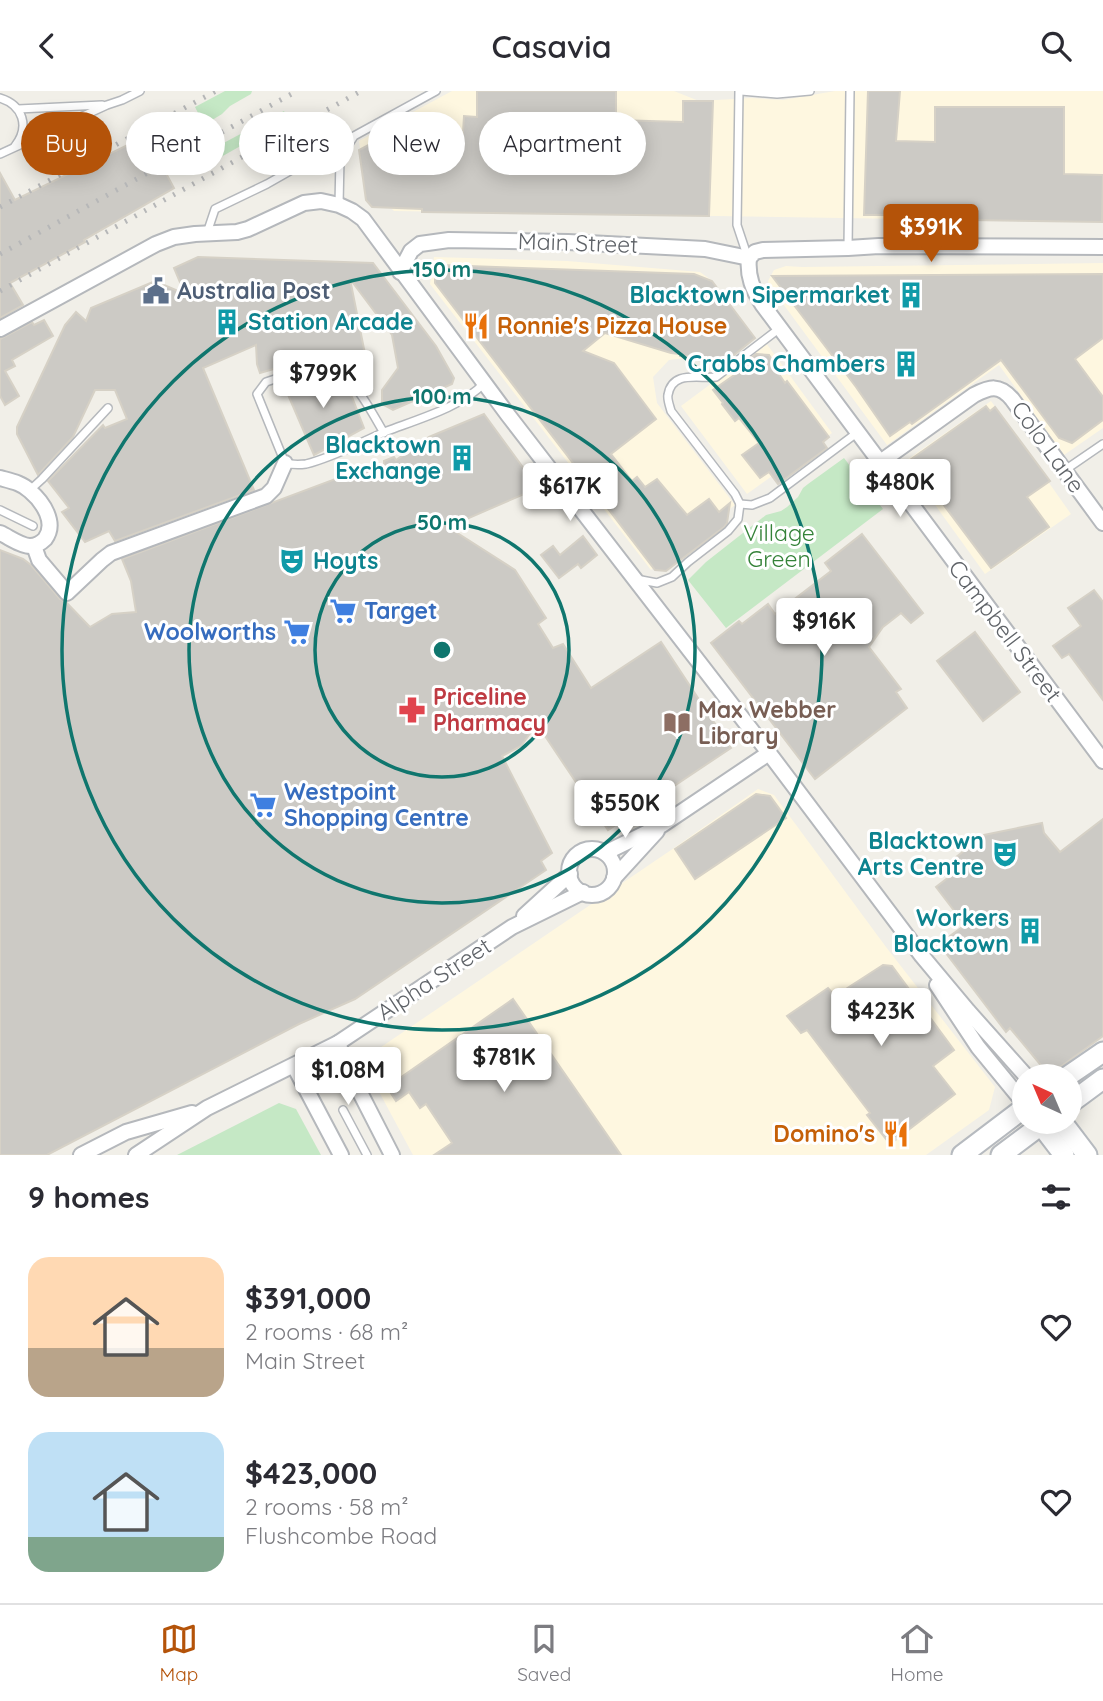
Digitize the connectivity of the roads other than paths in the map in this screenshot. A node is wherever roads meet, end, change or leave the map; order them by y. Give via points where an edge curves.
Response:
1 (140, 91) edge
2 (436, 91) edge
3 (740, 91) edge
4 (810, 91) edge
5 (850, 91) edge
6 (0, 98) edge
7 (107, 105) junction
8 (18, 109) junction
9 (354, 136) edge
10 (12, 149) junction
11 (0, 154) edge
12 (283, 175) edge
13 (339, 175) edge
14 (338, 205) junction
15 (207, 233) junction
16 (1103, 247) edge
17 (848, 249) junction
18 (749, 258) junction
19 (400, 272) junction
20 (780, 328) junction
21 (0, 329) edge
22 (484, 383) junction
23 (108, 408) dead end
24 (858, 432) junction
25 (384, 433) junction
26 (1103, 444) edge
27 (285, 463) junction
28 (879, 463) junction
29 (1065, 470) junction
30 (0, 478) edge
31 (30, 490) junction
32 (740, 504) junction
33 (0, 510) edge
34 (1103, 523) edge
35 (33, 526) dead end
36 (0, 533) edge
37 (34, 546) junction
38 (636, 579) junction
39 (769, 753) junction
40 (1103, 761) edge
41 (662, 825) junction
42 (605, 853) junction
43 (570, 874) junction
44 (614, 878) junction
45 (583, 893) junction
46 (512, 927) junction
47 (922, 956) junction
48 (338, 1043) junction
49 (1103, 1052) edge
50 (1015, 1064) edge
51 (294, 1066) junction
52 (1082, 1066) edge
53 (1103, 1079) edge
54 (1012, 1091) edge
55 (1082, 1094) edge
56 (207, 1108) junction
57 (343, 1110) dead end
58 (1012, 1115) edge
59 (1027, 1134) edge
60 (1049, 1134) edge
61 (1071, 1134) edge
62 (81, 1155) edge
63 (136, 1155) edge
64 (341, 1155) edge
65 (367, 1155) edge
66 (392, 1155) edge
67 (962, 1155) edge
68 (1001, 1155) edge
69 (1064, 1155) edge
70 (1087, 1155) edge

1 - 7 lane
2 - 9 lane
3 - 4 lane
3 - 18 lane via 737,225
5 - 17 lane
6 - 8 lane
7 - 8 lane
7 - 10 lane
8 - 10 lane via 23,133
10 - 11 lane
12 - 15 lane via 215,209
13 - 14 lane
14 - 15 street via 304,203 248,229
14 - 19 street via 363,219
15 - 21 street via 156,244
16 - 17 street, Main Street
17 - 18 street, Main Street via 763,250
18 - 19 street, Main Street via 705,249 449,240 420,244
18 - 20 street, Campbell Street via 756,294
19 - 22 street
20 - 24 street, Campbell Street
20 - 32 lane via 716,377 680,378 668,395 671,411
22 - 25 lane via 472,395
22 - 38 street
23 - 31 lane
24 - 28 street, Campbell Street
24 - 32 lane via 770,498
25 - 27 lane via 308,463
25 - 27 lane via 358,391 323,363 266,382 257,394
26 - 29 lane
27 - 37 street via 266,496 111,553 67,593
28 - 29 street, Colo Lane via 974,395 996,388 1012,398
28 - 40 street, Campbell Street
29 - 34 street, Colo Lane
30 - 31 street
31 - 37 street via 50,522 46,537
32 - 38 lane via 738,519 728,531 672,577 657,583
33 - 35 lane
36 - 37 street
38 - 39 street
39 - 41 street
39 - 47 street
41 - 42 street
41 - 44 street
42 - 43 street via 583,851 573,861
42 - 44 street via 614,864
43 - 45 street
43 - 46 street, Alpha Street
44 - 45 street via 603,892
45 - 46 street, Alpha Street
46 - 48 street, Alpha Street
47 - 50 street
47 - 54 street via 950,1006
48 - 51 street, Alpha Street
48 - 66 street
49 - 52 main road
51 - 56 street, Alpha Street
51 - 64 street
53 - 55 main road
56 - 62 street, Alpha Street via 126,1132
56 - 63 street, Alpha Street
57 - 65 lane
58 - 67 main road
59 - 68 main road
60 - 69 main road
61 - 70 main road

